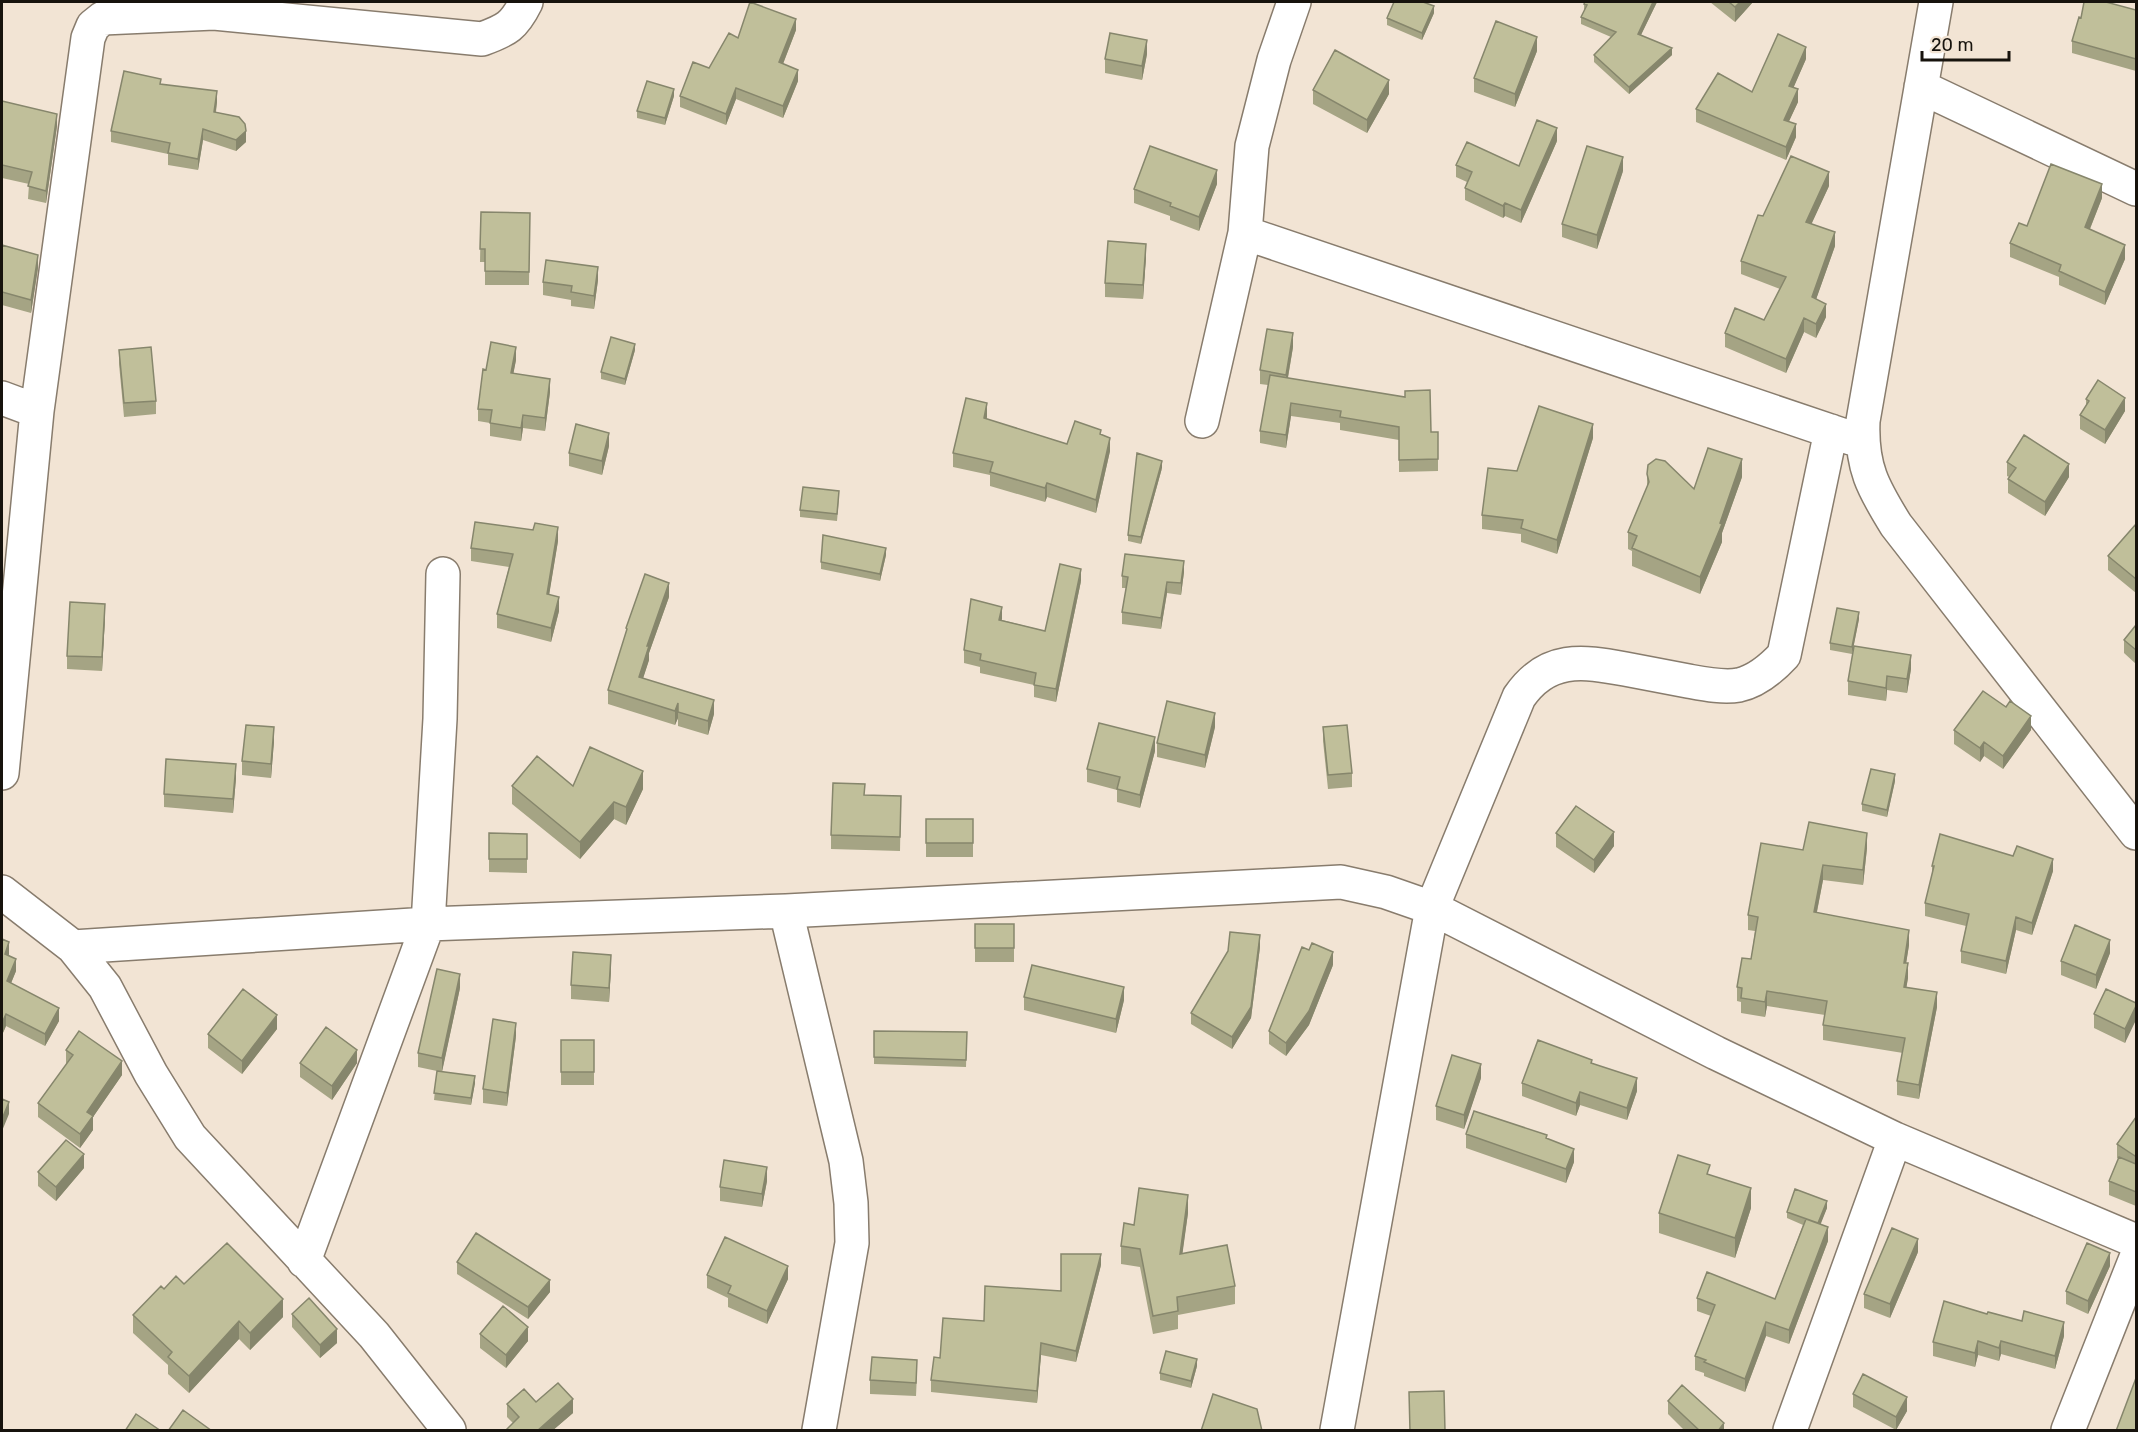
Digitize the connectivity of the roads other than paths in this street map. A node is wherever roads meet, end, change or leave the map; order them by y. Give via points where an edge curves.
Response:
1 (526, 2) edge
2 (1294, 2) edge
3 (1936, 2) edge
4 (214, 7) edge
5 (1921, 87) junction
6 (2136, 189) edge
7 (1245, 232) junction
8 (2, 398) edge
9 (37, 411) junction
10 (1202, 421) dead end
11 (1831, 431) junction
12 (1862, 442) junction
13 (443, 574) dead end
14 (2, 773) edge
15 (2136, 833) edge
16 (2, 892) edge
17 (1432, 908) junction
18 (786, 911) junction
19 (428, 924) junction
20 (73, 947) junction
21 (1895, 1139) junction
22 (2136, 1241) edge
23 (2136, 1258) edge
24 (304, 1261) junction
25 (449, 1431) edge
26 (819, 1431) edge
27 (1337, 1431) edge
28 (1790, 1431) edge
29 (2068, 1431) edge

1 - 4 street via 505,31 482,39
2 - 7 street via 1252,146
3 - 5 street
4 - 9 street via 103,18 93,26 88,38
5 - 6 street
5 - 12 street
7 - 10 street
7 - 11 street
8 - 9 street
9 - 14 street
11 - 12 street
11 - 17 street via 1784,655 1772,668 1738,685 1708,685 1576,662 1539,675 1519,698
12 - 15 street via 1866,468 1896,525
13 - 19 street via 440,718
16 - 20 street
17 - 18 street via 1341,882
17 - 21 street
17 - 27 street
18 - 19 street
18 - 26 street via 846,1161 851,1203 852,1243
19 - 20 street
19 - 24 street
20 - 24 street via 105,987 190,1137
21 - 22 street
21 - 28 street
23 - 29 street
24 - 25 street via 374,1335

